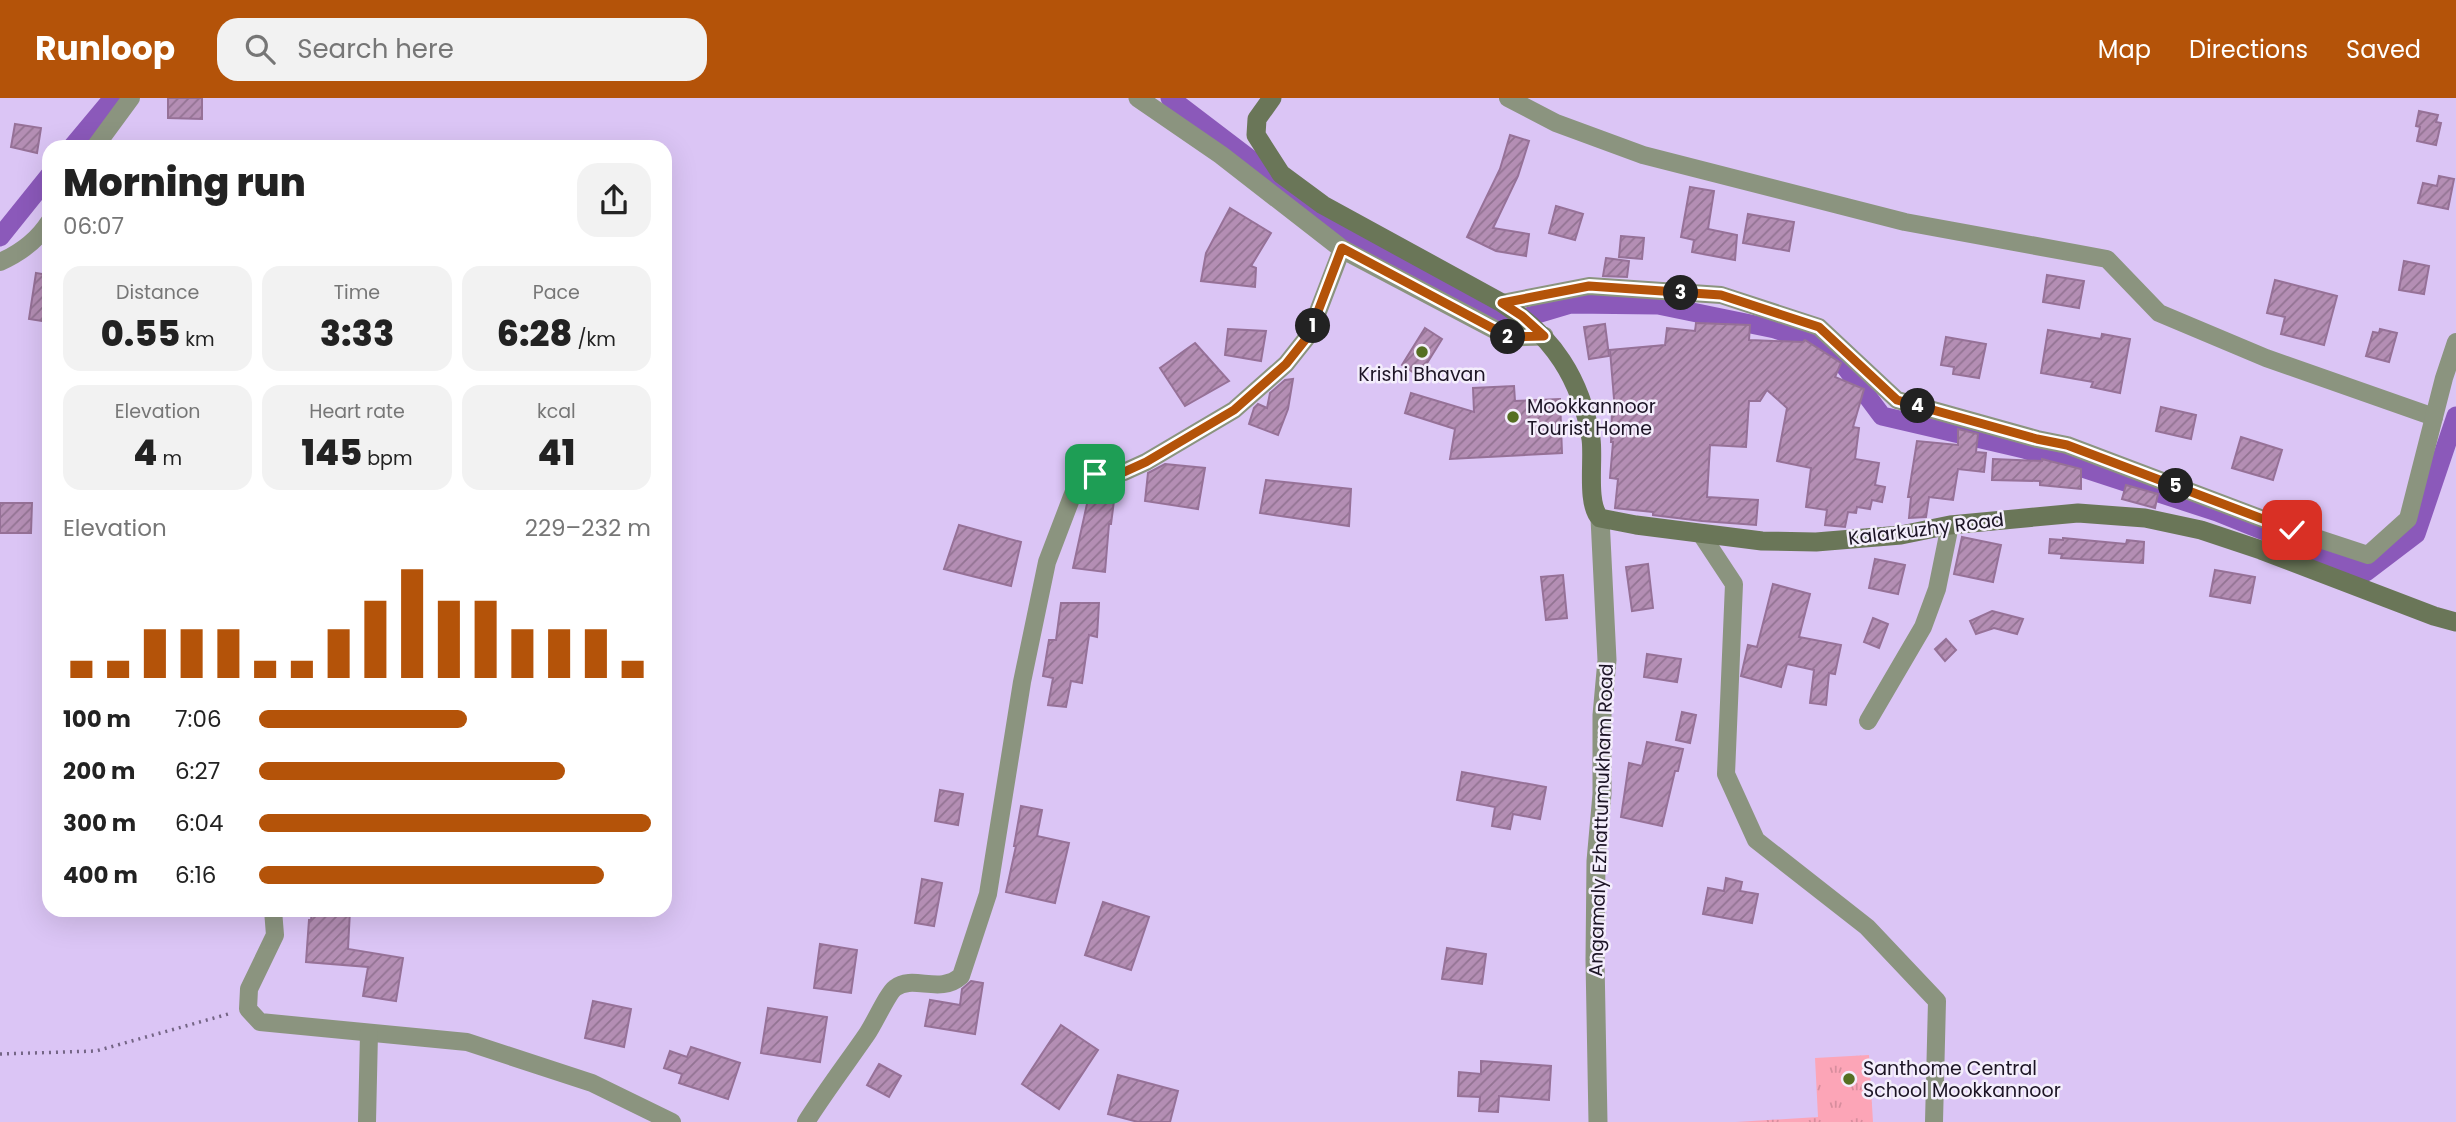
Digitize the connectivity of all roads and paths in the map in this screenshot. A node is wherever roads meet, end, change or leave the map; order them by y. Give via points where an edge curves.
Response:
1 (131, 98) edge
2 (1138, 98) edge
3 (1272, 98) edge
4 (1508, 98) edge
5 (100, 140) edge
6 (42, 231) edge
7 (1342, 248) junction
8 (0, 262) edge
9 (1502, 303) junction
10 (1544, 336) junction
11 (2456, 342) edge
12 (2434, 418) junction
13 (1600, 518) junction
14 (1950, 524) junction
15 (1702, 534) junction
16 (2456, 622) edge
17 (1868, 721) dead end
18 (274, 917) edge
19 (248, 1009) junction
20 (369, 1033) junction
21 (0, 1054) edge
22 (368, 1122) edge
23 (672, 1122) edge
24 (806, 1122) edge
25 (1598, 1122) edge
26 (1934, 1122) edge

1 - 5 street
2 - 7 street
3 - 9 main road via 1258,119 1256,135 1281,174 1322,205
4 - 12 street via 1643,155 1905,222 2107,259 2159,313 2266,358
6 - 8 street
7 - 10 street via 1509,337
7 - 24 street via 1309,335 1286,364 1234,410 1146,462 1124,472 1090,475 1076,486 1047,562 1022,682 988,894 961,976 945,985 902,984 893,989
9 - 10 main road
9 - 12 street via 1589,286 1721,295 1819,327 1897,400 2067,445 2368,555 2408,519
10 - 13 main road via 1567,367 1578,394 1591,439 1594,508
11 - 12 street
13 - 15 main road, Kalarkuzhy Road
13 - 25 street, Angamaly Ezhattumukham Road via 1607,660 1596,861
14 - 15 main road, Kalarkuzhy Road via 1901,535 1816,542
14 - 16 main road, Kalarkuzhy Road via 2078,513 2145,517 2261,550
14 - 17 street via 1937,589 1923,627
15 - 26 street via 1734,584 1726,774 1756,839 1867,928 1937,1001
18 - 19 street via 275,934 249,989
19 - 20 street via 260,1022
19 - 21 path via 96,1051
20 - 22 street
20 - 23 street via 467,1042 592,1083

